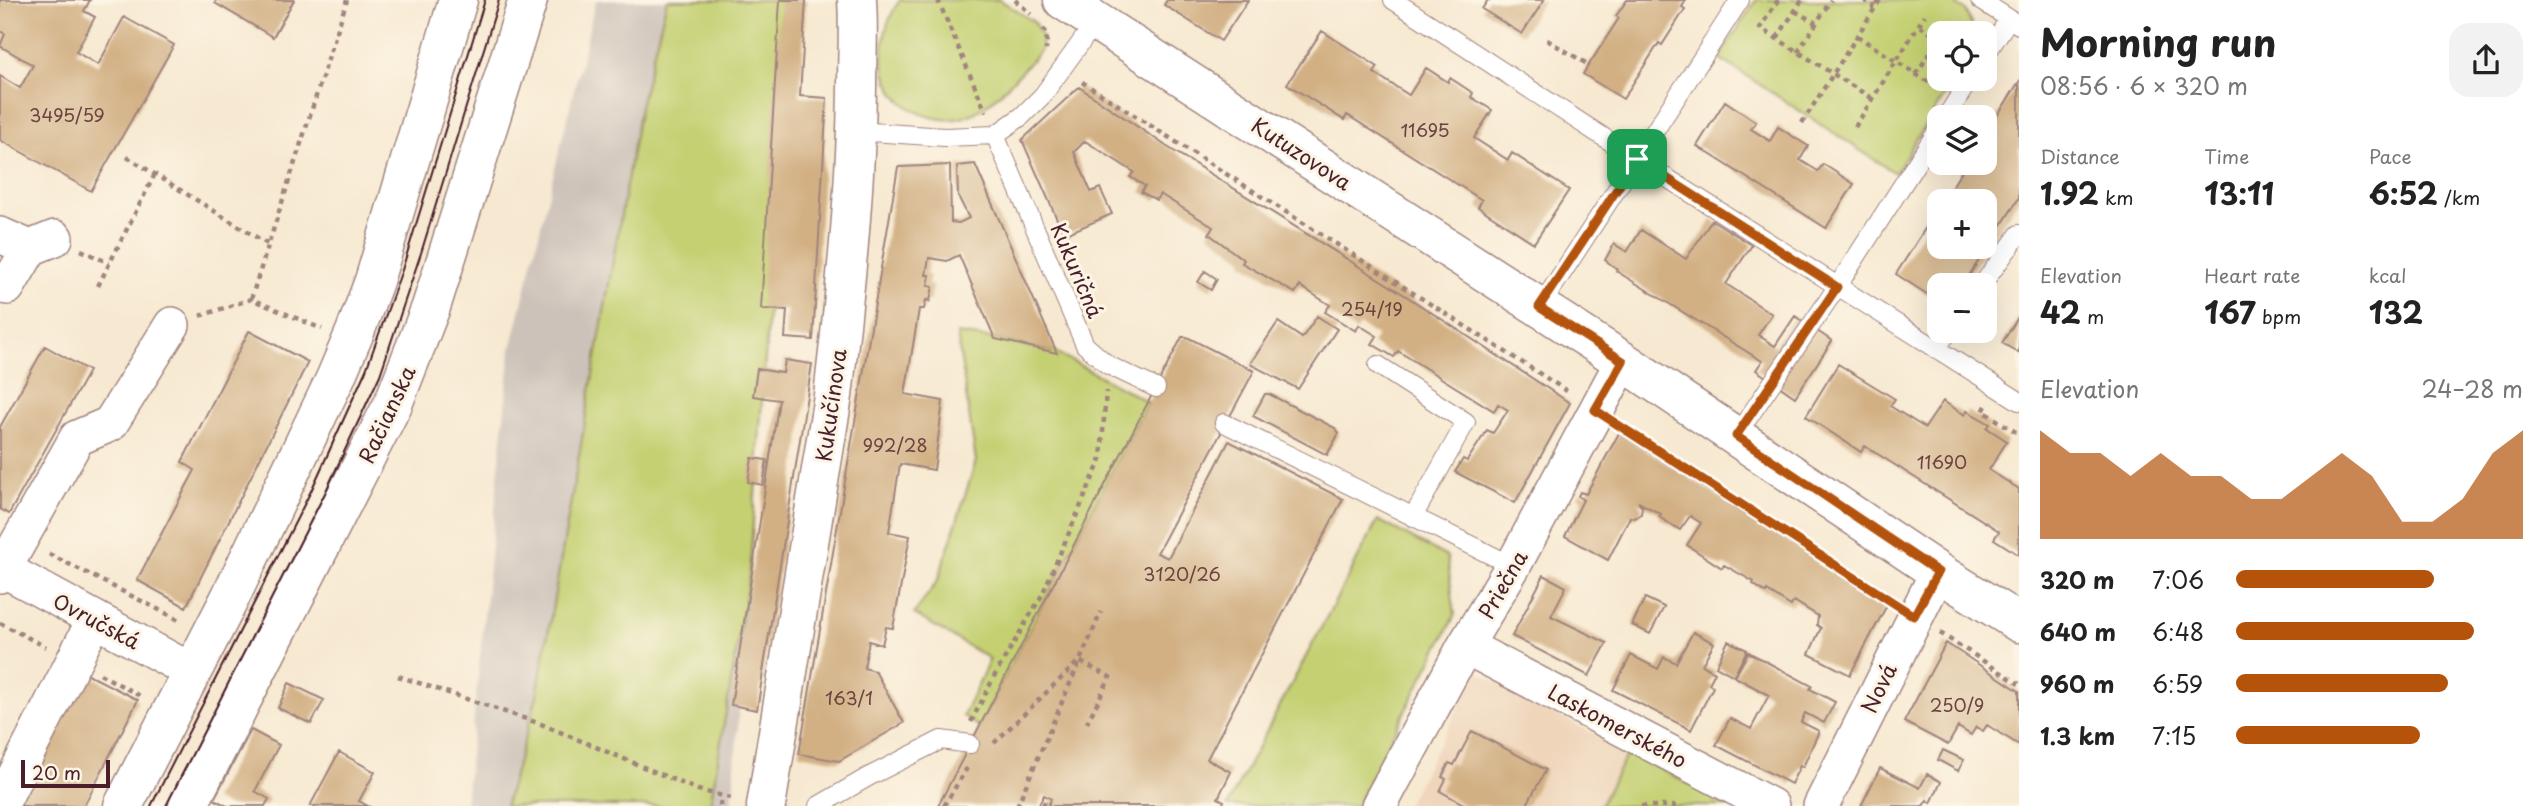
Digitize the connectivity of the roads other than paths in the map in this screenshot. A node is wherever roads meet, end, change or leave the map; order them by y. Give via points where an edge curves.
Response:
1 (458, 0) edge
2 (528, 0) edge
3 (1393, 0) edge
4 (1740, 0) edge
5 (1986, 1) edge
6 (860, 4) edge
7 (1055, 17) edge
8 (1097, 20) junction
9 (2014, 22) edge
10 (1997, 42) edge
11 (856, 131) junction
12 (995, 135) junction
13 (1927, 147) edge
14 (1637, 159) junction
15 (2019, 234) edge
16 (29, 241) edge
17 (1991, 273) edge
18 (0, 283) edge
19 (1837, 287) junction
20 (1539, 307) junction
21 (172, 325) road end
22 (1940, 343) edge
23 (1936, 349) junction
24 (1623, 361) junction
25 (1378, 365) dead end
26 (1156, 388) dead end
27 (2019, 401) edge
28 (1224, 423) dead end
29 (1736, 436) junction
30 (1413, 517) junction
31 (1513, 566) junction
32 (2, 572) edge
33 (1938, 572) junction
34 (95, 619) junction
35 (2019, 624) edge
36 (1465, 646) junction
37 (191, 671) junction
38 (970, 744) dead end
39 (773, 805) edge
40 (0, 806) edge
41 (123, 806) edge
42 (188, 806) edge
43 (818, 806) edge
44 (1379, 806) edge
45 (1770, 806) edge
46 (1821, 806) edge

1 - 37 street via 355,332
2 - 42 street, Račianska via 431,307 393,404
3 - 14 lane
4 - 14 lane
5 - 9 lane
6 - 11 street, Kukučínova
7 - 8 street, Kutuzovova
8 - 12 lane via 1042,95
8 - 20 street, Kutuzovova
9 - 10 lane
11 - 12 lane
11 - 39 street, Kukučínova via 833,396
12 - 26 lane, Kukuričná via 1086,345 1108,365
13 - 19 lane
14 - 19 lane
14 - 20 lane
15 - 17 lane
16 - 18 street via 7,287
19 - 23 lane
19 - 29 lane
20 - 24 street, Kutuzovova
21 - 32 street via 110,424 77,438
22 - 23 lane
23 - 27 lane
24 - 29 street, Kutuzovova
24 - 31 street, Priečna
25 - 30 lane via 1466,422
28 - 30 lane
29 - 33 street
30 - 31 lane
31 - 36 street, Priečna
32 - 34 street, Ovručská
33 - 35 street
33 - 46 street, Nová
34 - 37 street, Ovručská
34 - 40 street via 61,654
36 - 44 street, Priečna
36 - 45 street, Laskomerského
37 - 41 street
38 - 43 lane via 941,740

